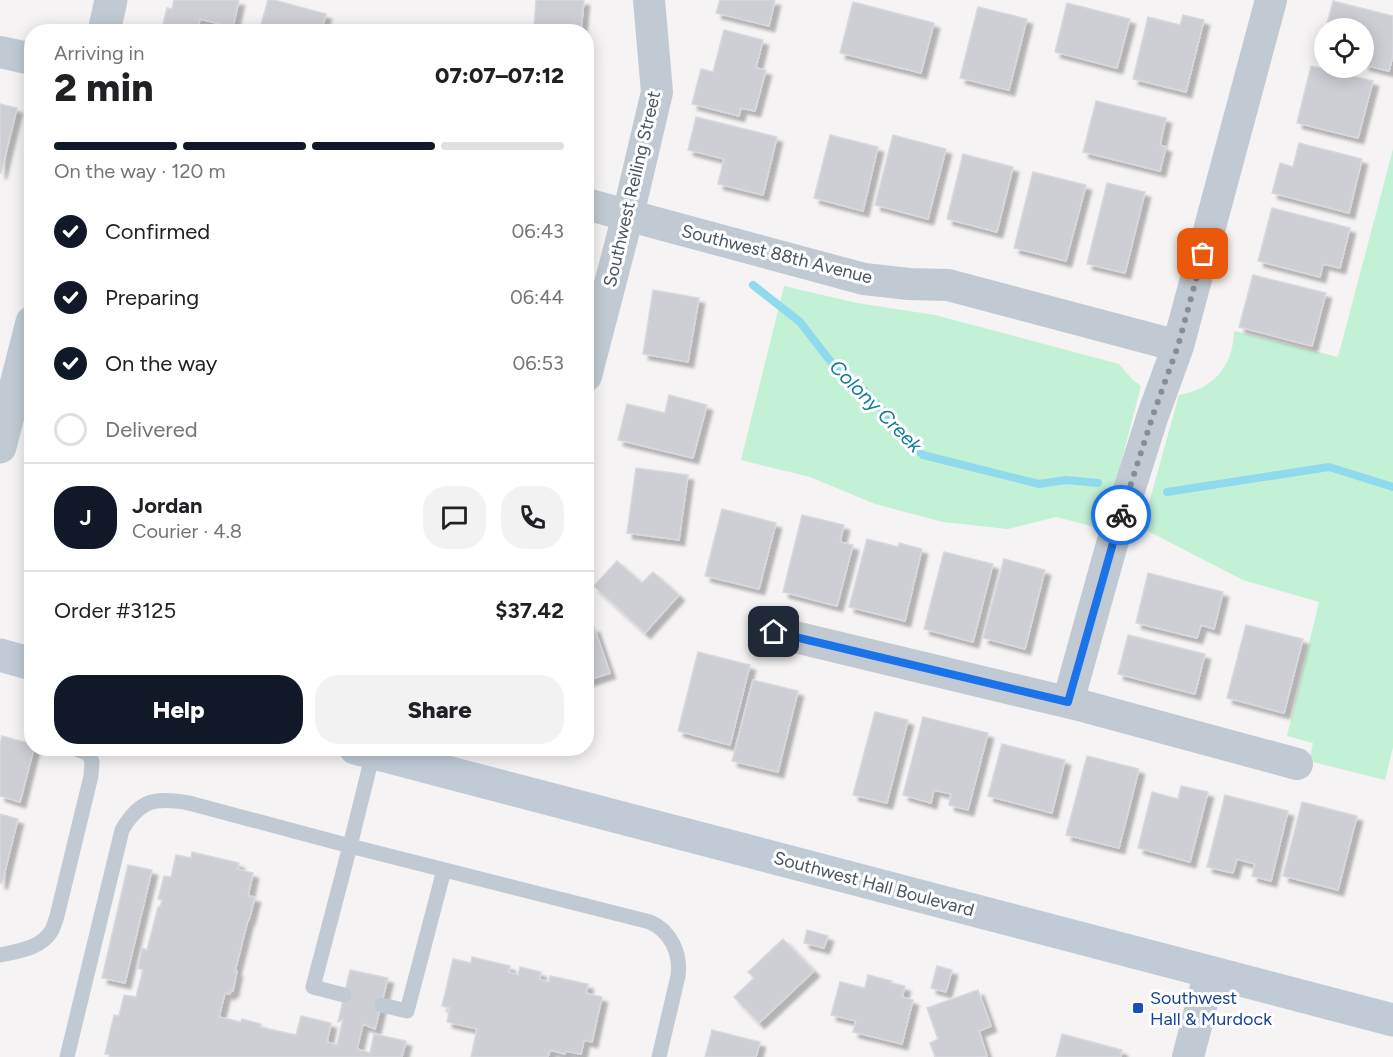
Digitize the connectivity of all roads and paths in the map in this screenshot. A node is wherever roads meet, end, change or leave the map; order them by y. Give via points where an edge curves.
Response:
1 (111, 0) edge
2 (649, 0) edge
3 (1271, 0) edge
4 (106, 24) edge
5 (0, 52) edge
6 (24, 57) edge
7 (594, 206) edge
8 (628, 215) junction
9 (594, 345) edge
10 (1178, 346) junction
11 (24, 353) edge
12 (0, 447) edge
13 (774, 632) dead end
14 (0, 655) edge
15 (24, 662) edge
16 (1068, 702) junction
17 (90, 756) edge
18 (363, 756) edge
19 (383, 756) edge
20 (1297, 764) dead end
21 (350, 846) junction
22 (444, 870) junction
23 (0, 955) edge
24 (1210, 972) junction
25 (344, 995) dead end
26 (382, 1005) dead end
27 (1393, 1020) edge
28 (67, 1057) edge
29 (659, 1057) edge
30 (1188, 1057) edge

1 - 4 street
2 - 8 street, Southwest Reiling Street via 657,92
3 - 10 street
5 - 6 street
7 - 8 street, Southwest 88th Avenue
8 - 9 street, Southwest Reiling Street
8 - 10 street, Southwest 88th Avenue via 864,279 948,285
10 - 16 street via 1112,544
11 - 12 street
13 - 16 street
14 - 15 main road
16 - 20 street
17 - 23 lane via 91,776 52,930 42,942
18 - 21 lane
19 - 24 main road, Southwest Hall Boulevard
21 - 22 lane
21 - 25 lane via 313,987
21 - 28 lane via 189,803 155,801 141,807 122,830
22 - 26 lane via 407,1011
22 - 29 lane via 659,926 676,948 680,964
24 - 27 main road, Southwest Hall Boulevard
24 - 30 street

